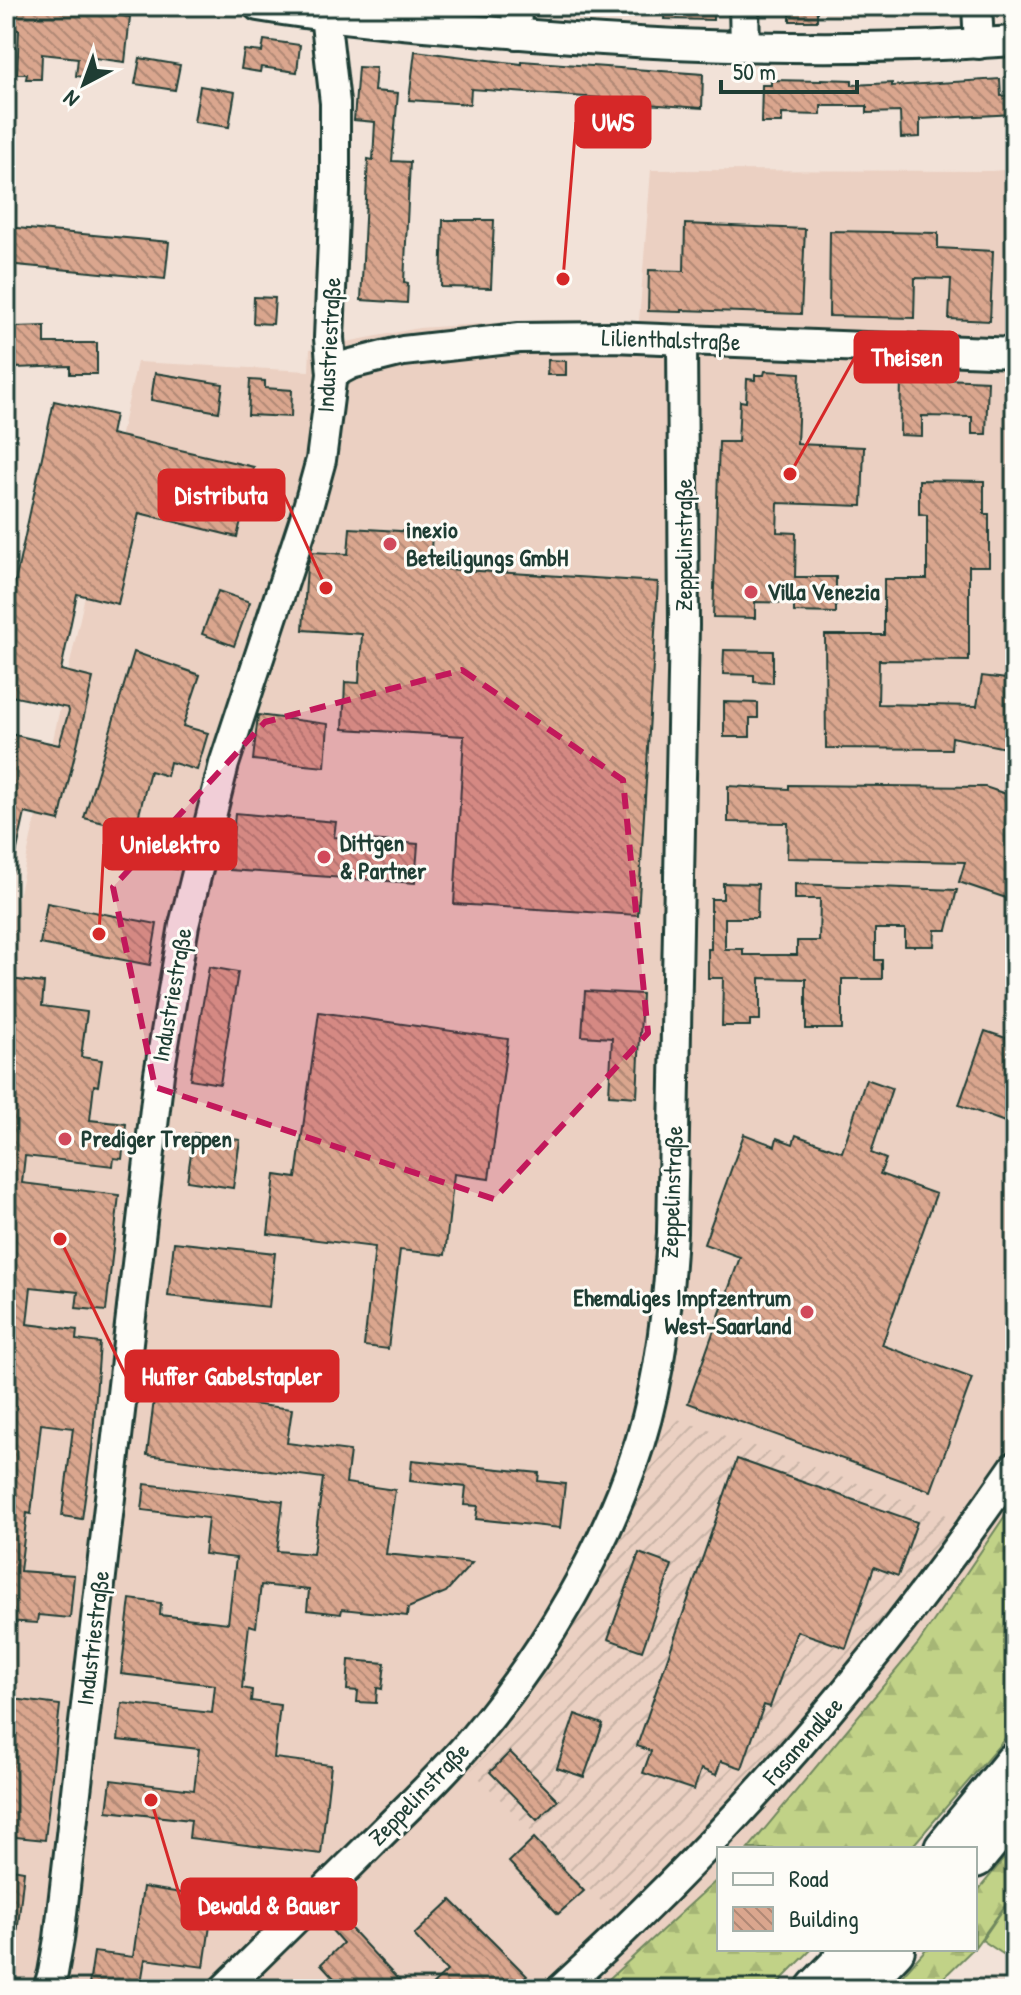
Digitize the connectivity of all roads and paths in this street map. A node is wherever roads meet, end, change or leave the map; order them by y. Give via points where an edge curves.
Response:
1 (258, 6) edge
2 (744, 6) edge
3 (977, 6) edge
4 (324, 11) edge
5 (517, 20) edge
6 (1015, 41) edge
7 (979, 44) junction
8 (745, 46) junction
9 (682, 341) junction
10 (1015, 353) edge
11 (332, 374) junction
12 (1015, 1466) edge
13 (1015, 1763) edge
14 (1015, 1808) edge
15 (947, 1847) edge
16 (977, 1855) edge
17 (854, 1951) edge
18 (892, 1951) edge
19 (48, 1989) edge
20 (224, 1989) edge
21 (561, 1989) edge
22 (817, 1989) edge
23 (856, 1989) edge

1 - 4 street
2 - 8 street
3 - 7 street
4 - 5 street
4 - 11 street, Industriestraße via 335,103
5 - 8 street via 657,44
6 - 7 street
7 - 8 street
9 - 10 street, Lilienthalstraße
9 - 11 street, Lilienthalstraße via 613,326 403,351
9 - 20 street, Zeppelinstraße via 684,625 672,1233 667,1315 640,1441 576,1587 513,1687 439,1776
11 - 19 street, Industriestraße via 318,472 224,764 170,999 59,1939
12 - 21 street, Fasanenallee via 846,1692 682,1873
13 - 15 highway
14 - 16 highway
17 - 22 highway
18 - 23 highway

